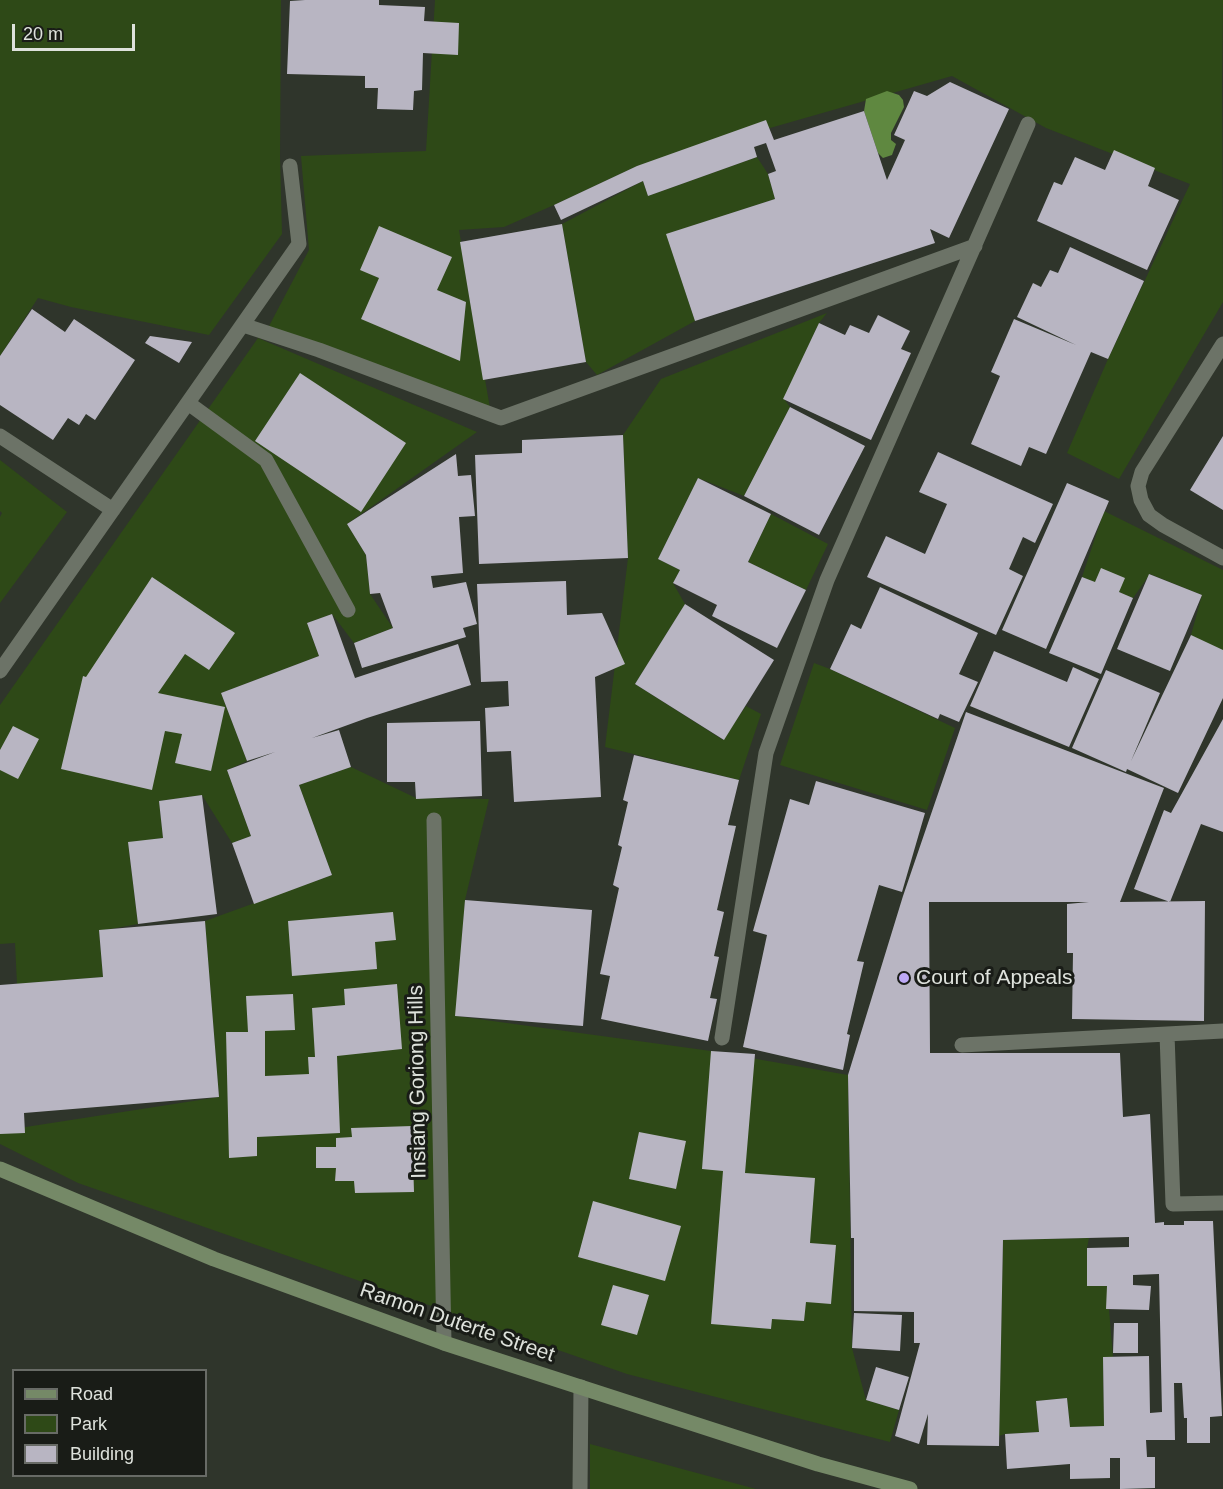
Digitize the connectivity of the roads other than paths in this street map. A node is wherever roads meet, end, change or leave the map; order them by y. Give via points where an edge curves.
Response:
1 (1028, 124) dead end
2 (290, 166) dead end
3 (975, 246) junction
4 (243, 325) junction
5 (1223, 344) edge
6 (188, 403) junction
7 (0, 436) edge
8 (113, 510) junction
9 (1223, 558) edge
10 (348, 610) dead end
11 (0, 671) edge
12 (434, 820) dead end
13 (1223, 1031) edge
14 (1167, 1034) junction
15 (722, 1038) dead end
16 (962, 1045) dead end
17 (0, 1169) edge
18 (1223, 1203) edge
19 (444, 1343) junction
20 (581, 1387) junction
21 (580, 1489) edge
22 (910, 1489) edge

1 - 3 street
2 - 4 street via 299,244
3 - 4 street via 501,418
3 - 15 street via 827,580 766,753
4 - 6 street
5 - 9 street via 1142,472 1138,486 1149,515
6 - 8 street
6 - 10 street via 266,460
7 - 8 street
8 - 11 street
12 - 19 street, Insiang Goriong Hills
13 - 14 street
14 - 16 street
14 - 18 street via 1173,1204
17 - 19 main road, Ramon Duterte Street via 214,1259
19 - 20 main road, Ramon Duterte Street
20 - 21 street
20 - 22 main road, Ramon Duterte Street via 818,1464

